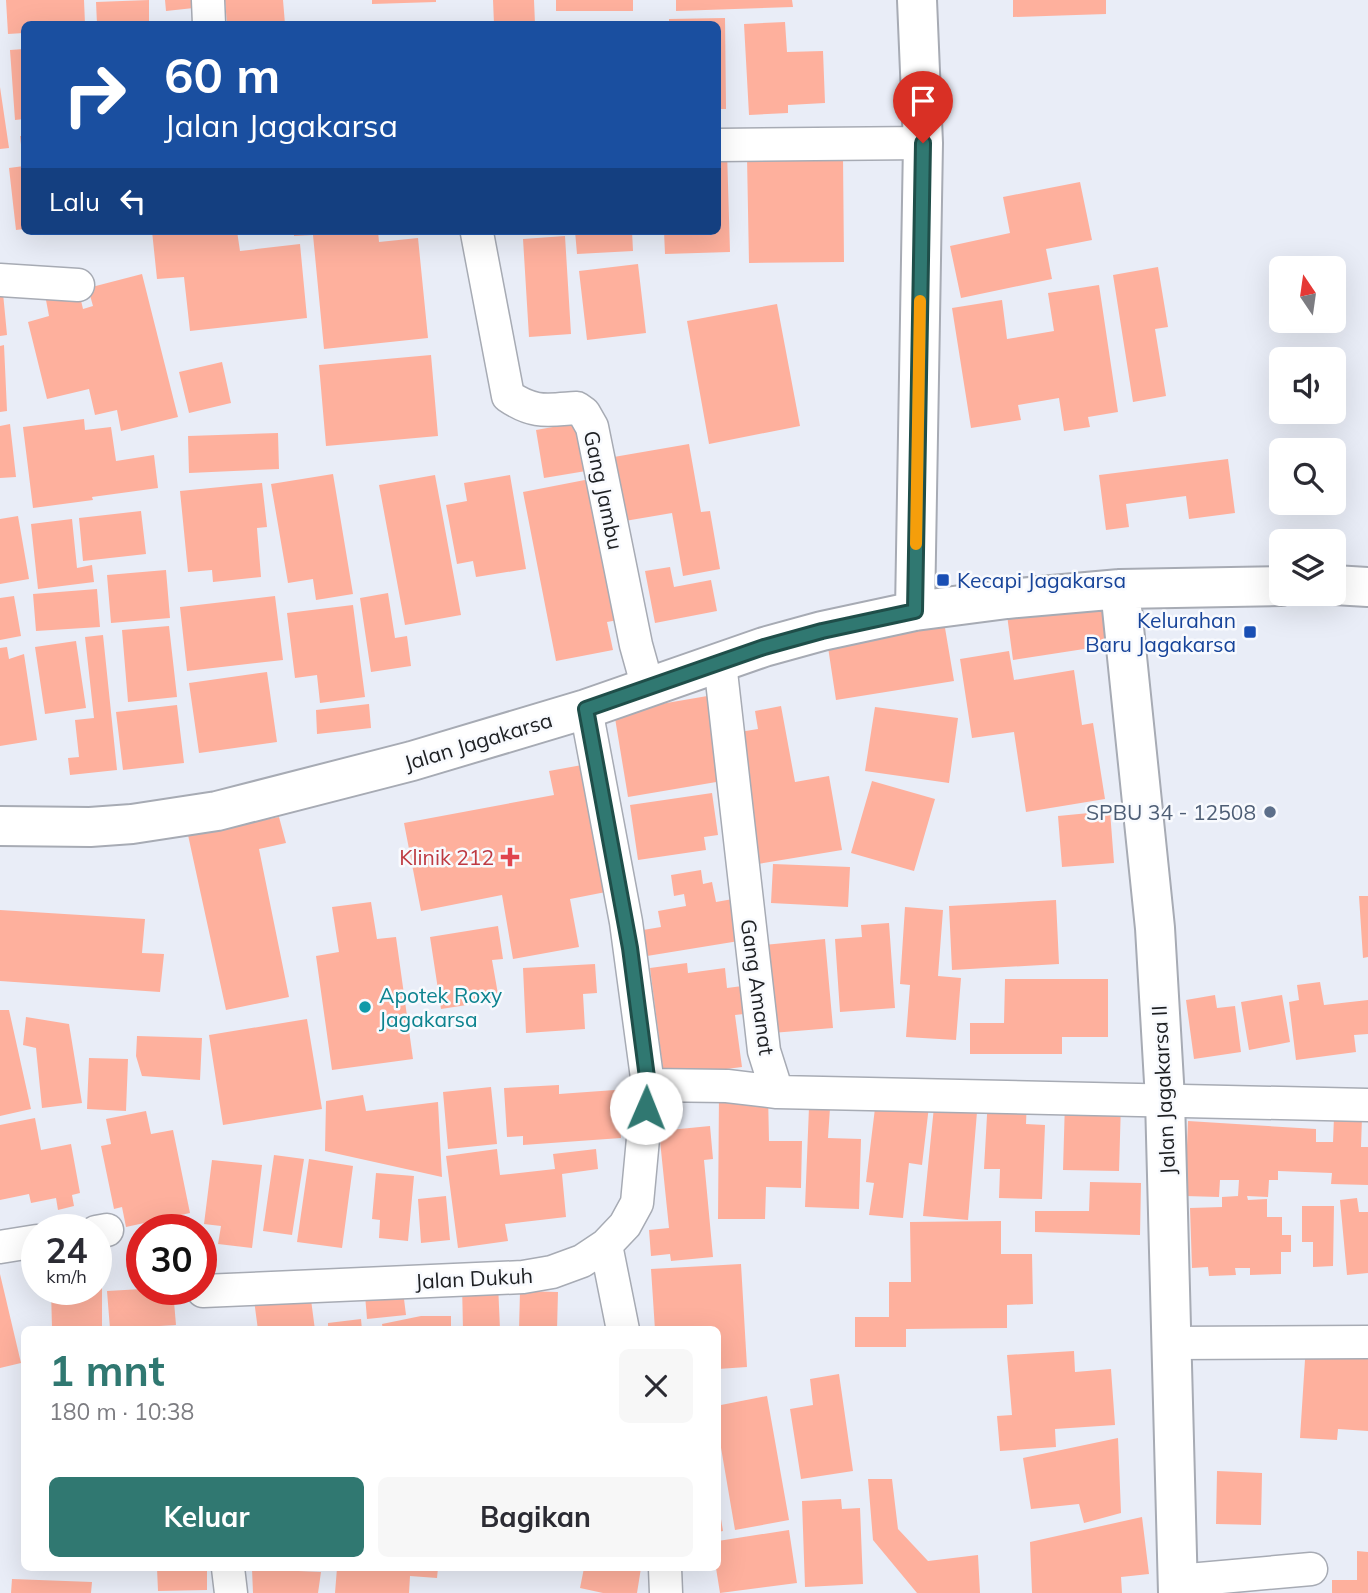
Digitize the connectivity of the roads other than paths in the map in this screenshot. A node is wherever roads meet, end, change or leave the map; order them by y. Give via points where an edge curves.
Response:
1 (208, 0) edge
2 (917, 0) edge
3 (209, 21) edge
4 (923, 143) junction
5 (721, 145) edge
6 (477, 235) edge
7 (0, 280) edge
8 (78, 285) dead end
9 (1269, 586) edge
10 (1346, 586) edge
11 (1368, 587) edge
12 (1120, 589) junction
13 (915, 611) junction
14 (720, 663) junction
15 (648, 688) junction
16 (586, 709) junction
17 (0, 826) edge
18 (648, 1085) junction
19 (777, 1092) junction
20 (1165, 1099) junction
21 (1368, 1105) edge
22 (21, 1244) edge
23 (606, 1245) junction
24 (0, 1247) edge
25 (217, 1290) edge
26 (622, 1326) edge
27 (1368, 1342) edge
28 (1171, 1343) junction
29 (1311, 1569) dead end
30 (228, 1571) edge
31 (665, 1571) edge
32 (1178, 1587) edge
33 (231, 1593) edge
34 (666, 1593) edge

1 - 3 street
2 - 4 street
4 - 5 street
4 - 13 street
6 - 15 street, Gang Jambu via 508,396 523,407 577,408 592,427
7 - 8 street
9 - 12 street, Jalan Jagakarsa
10 - 11 street
12 - 13 street, Jalan Jagakarsa
12 - 20 street, Jalan Jagakarsa II via 1155,928
13 - 14 street, Jalan Jagakarsa via 822,631
14 - 15 street, Jalan Jagakarsa
14 - 19 street, Gang Amanat via 764,1051
15 - 16 street, Jalan Jagakarsa
16 - 17 street, Jalan Jagakarsa via 412,761 217,811 111,825
16 - 18 street, Jalan Dukuh via 626,922
18 - 19 street
18 - 23 street, Jalan Dukuh via 637,1203
19 - 20 street
20 - 21 street
20 - 28 street, Jalan Jagakarsa II
22 - 24 street
23 - 25 street, Jalan Dukuh via 582,1261 523,1277
23 - 26 street
27 - 28 street
28 - 32 street, Jalan Jagakarsa II
29 - 32 street
30 - 33 street
31 - 34 street

